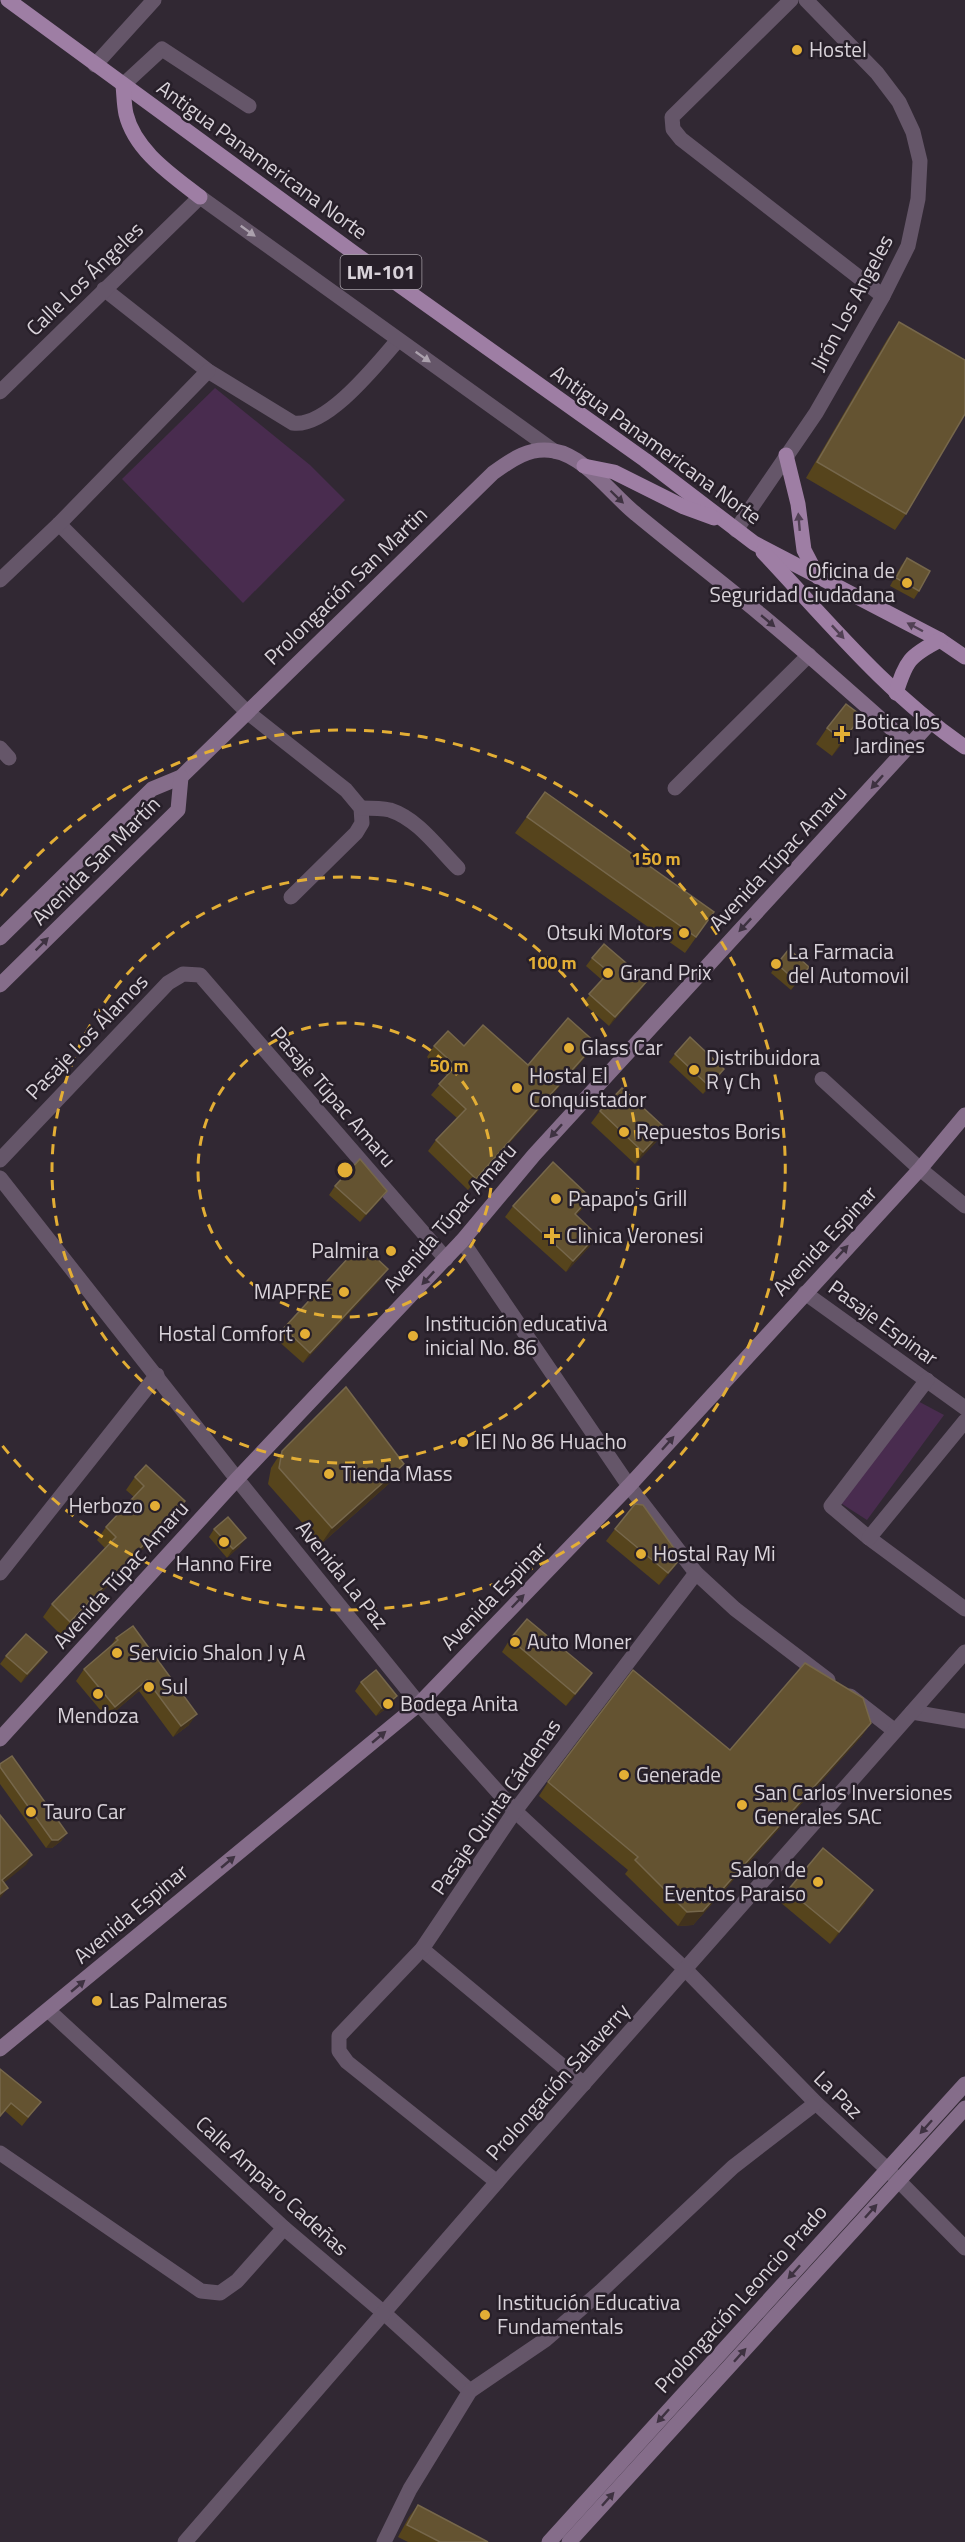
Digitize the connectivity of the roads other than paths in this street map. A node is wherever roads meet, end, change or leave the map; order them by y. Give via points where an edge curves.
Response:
1 (8, 0) edge
2 (154, 0) edge
3 (791, 0) edge
4 (806, 0) edge
5 (95, 65) junction
6 (123, 86) junction
7 (249, 106) dead end
8 (200, 197) junction
9 (104, 289) junction
10 (883, 296) junction
11 (398, 340) junction
12 (208, 371) junction
13 (0, 392) edge
14 (554, 450) junction
15 (786, 455) junction
16 (584, 466) junction
17 (59, 524) junction
18 (731, 526) junction
19 (754, 543) junction
20 (818, 576) junction
21 (0, 580) edge
22 (940, 640) junction
23 (809, 655) junction
24 (965, 657) edge
25 (896, 693) junction
26 (246, 711) junction
27 (930, 723) junction
28 (910, 745) junction
29 (965, 747) edge
30 (181, 777) junction
31 (675, 788) dead end
32 (361, 808) junction
33 (458, 868) dead end
34 (291, 897) dead end
35 (0, 938) edge
36 (183, 974) joint
37 (0, 985) edge
38 (822, 1079) dead end
39 (965, 1115) edge
40 (0, 1160) edge
41 (920, 1169) junction
42 (0, 1178) edge
43 (965, 1206) edge
44 (462, 1241) junction
45 (446, 1259) junction
46 (805, 1293) junction
47 (157, 1375) junction
48 (927, 1380) junction
49 (965, 1408) edge
50 (965, 1421) edge
51 (237, 1479) junction
52 (629, 1486) junction
53 (869, 1538) junction
54 (0, 1573) edge
55 (696, 1573) junction
56 (965, 1609) edge
57 (965, 1652) edge
58 (419, 1704) junction
59 (912, 1713) junction
60 (965, 1720) edge
61 (895, 1731) junction
62 (0, 1739) edge
63 (515, 1811) junction
64 (422, 1949) junction
65 (685, 1969) junction
66 (48, 2010) junction
67 (0, 2049) edge
68 (584, 2084) junction
69 (965, 2084) edge
70 (816, 2103) junction
71 (965, 2108) edge
72 (0, 2153) edge
73 (887, 2169) junction
74 (898, 2181) junction
75 (497, 2182) junction
76 (284, 2228) junction
77 (965, 2248) edge
78 (384, 2313) junction
79 (470, 2391) junction
80 (185, 2542) edge
81 (384, 2542) edge
82 (549, 2542) edge
83 (569, 2542) edge

1 - 5 main road, Antigua Panamericana Norte / LM-101
2 - 5 street
3 - 10 street via 672,117 673,129
4 - 10 street, Jirón Los Angeles via 877,73 899,102 913,132 920,161 918,199 908,246
5 - 6 main road, Antigua Panamericana Norte / LM-101
6 - 7 street via 162,49
6 - 8 main road via 126,114 139,140 160,166
6 - 18 main road, Antigua Panamericana Norte / LM-101 via 645,460
8 - 9 street, Calle Los Ángeles
8 -> 11 street
9 - 12 street
9 - 13 street, Calle Los Ángeles
10 - 15 street, Jirón Los Angeles via 816,413
11 - 12 street via 327,412 300,424
11 -> 14 street
12 - 17 street
14 - 16 street
14 - 26 street, Prolongación San Martin via 534,450 515,457 493,473
15 - 18 street, Jirón Los Angeles
20 -> 15 main road via 800,536 798,504
16 - 18 main road via 614,472
16 -> 23 street via 624,505
17 - 21 street
17 - 26 street
18 - 19 main road, Antigua Panamericana Norte / LM-101
19 - 20 main road, Antigua Panamericana Norte / LM-101
19 -> 25 main road, Antigua Panamericana Norte / LM-101
22 -> 20 main road, Antigua Panamericana Norte / LM-101
22 - 24 main road, Antigua Panamericana Norte / LM-101
22 - 25 main road via 917,652 904,666
23 - 28 street
23 - 31 street
25 - 27 main road, Antigua Panamericana Norte / LM-101
26 - 30 street, Prolongación San Martin
26 - 32 street via 346,790
27 - 28 street, Avenida Túpac Amaru
27 - 29 main road, Antigua Panamericana Norte / LM-101
28 -> 44 street, Avenida Túpac Amaru via 534,1155
30 - 35 street, Avenida San Martín via 152,789
37 -> 30 street, Avenida San Martín via 178,810
32 - 33 street via 388,809 401,815
32 - 34 street via 362,823 356,833
36 - 40 street, Pasaje Los Álamos via 168,983
36 - 45 street, Pasaje Túpac Amaru via 200,975
38 - 41 street
39 - 41 street, Avenida Espinar
41 - 43 street
46 -> 41 street, Avenida Espinar
42 - 47 street, Avenida La Paz
44 - 45 street, Avenida Túpac Amaru
44 - 52 street
45 -> 51 street, Avenida Túpac Amaru
46 - 48 street, Pasaje Espinar
52 -> 46 street, Avenida Espinar
47 - 51 street, Avenida La Paz
47 - 54 street
48 - 49 street, Pasaje Espinar
48 - 53 street via 831,1504 832,1509
50 - 53 street
51 - 58 street, Avenida La Paz
51 - 62 street, Avenida Túpac Amaru
52 - 55 street
58 -> 52 street, Avenida Espinar
53 - 56 street
55 - 61 street via 735,1609
55 - 63 street, Pasaje Quinta Cárdenas
57 - 59 street, Prolongación Salaverry
58 - 63 street, Avenida La Paz
66 -> 58 street, Avenida Espinar
59 - 60 street
59 - 61 street, Prolongación Salaverry
61 - 65 street, Prolongación Salaverry
63 - 64 street, Pasaje Quinta Cárdenas
63 - 65 street, Avenida La Paz
64 - 68 street
64 - 75 street, Pasaje Quinta Cárdenas via 339,2036 339,2051 347,2062
65 - 68 street, Prolongación Salaverry
65 - 70 street, La Paz
66 - 67 street, Avenida Espinar
66 - 76 street, Calle Amparo Cadeñas
68 - 75 street, Prolongación Salaverry
69 -> 73 street, Prolongación Leoncio Prado
70 - 73 street, La Paz
70 - 79 street via 733,2167 545,2340
71 - 74 street, Prolongación Leoncio Prado
72 - 76 street via 201,2291 220,2293 237,2281
73 - 74 street, La Paz
73 -> 82 street, Prolongación Leoncio Prado
74 - 77 street, La Paz
83 -> 74 street, Prolongación Leoncio Prado
75 - 78 street, Prolongación Salaverry
76 - 78 street, Calle Amparo Cadeñas
78 - 79 street, Calle Amparo Cadeñas
78 - 80 street, Prolongación Salaverry
79 - 81 street via 410,2489

